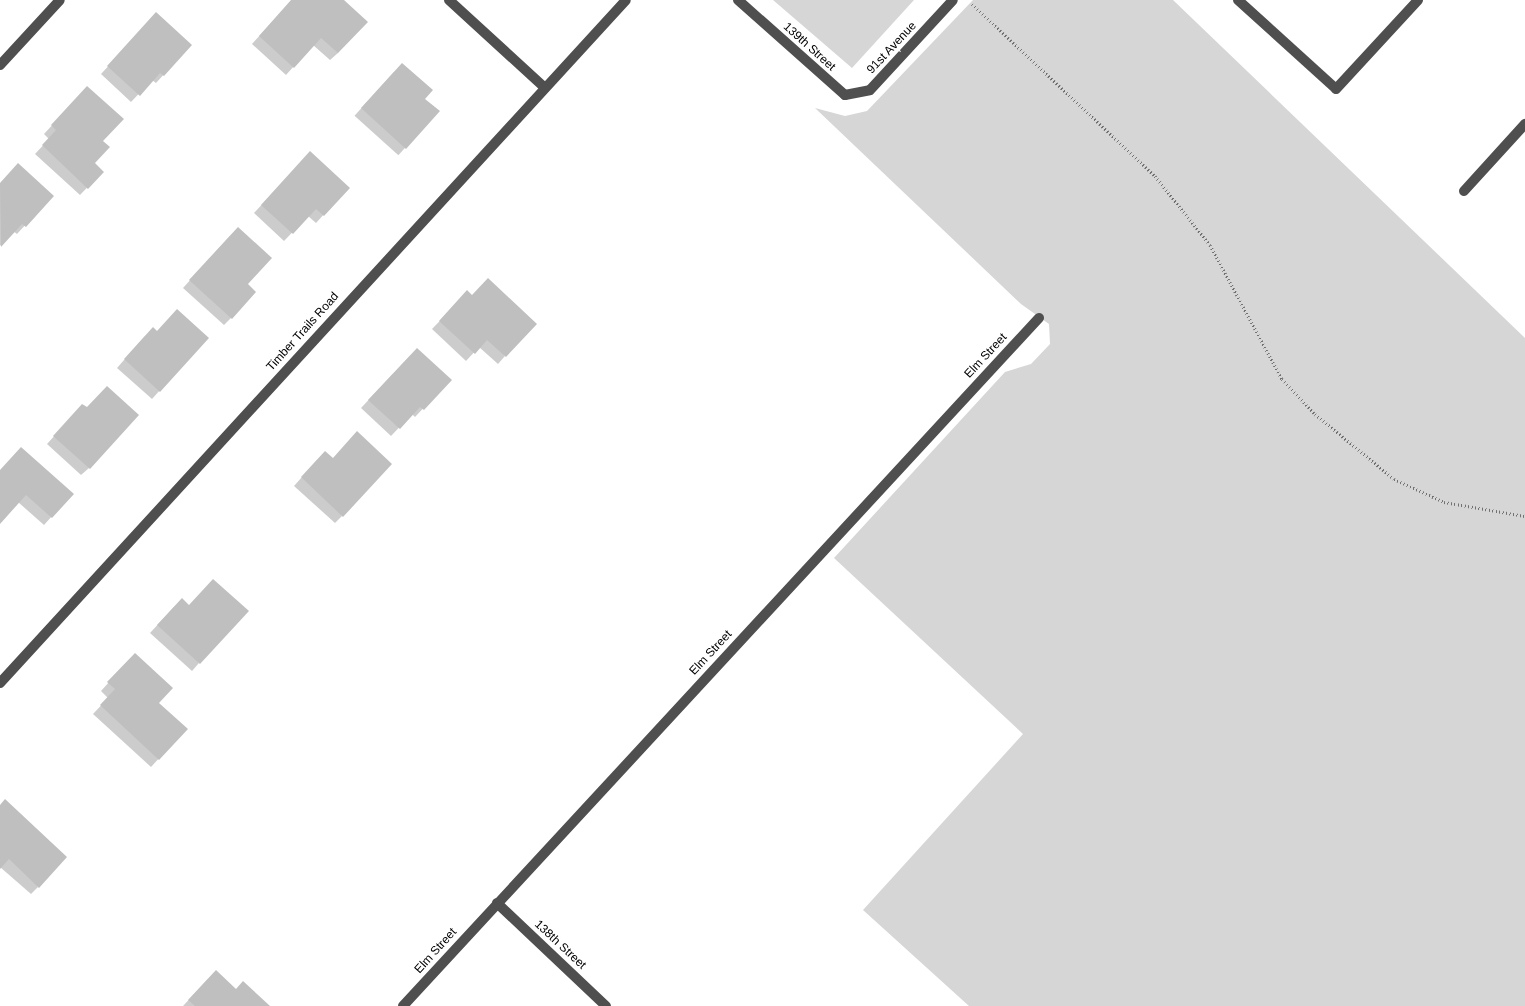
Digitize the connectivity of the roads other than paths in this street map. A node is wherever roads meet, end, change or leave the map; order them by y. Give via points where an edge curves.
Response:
1 (60, 0) edge
2 (449, 0) edge
3 (626, 0) edge
4 (738, 0) edge
5 (953, 0) edge
6 (1238, 0) edge
7 (1418, 0) edge
8 (0, 65) edge
9 (544, 87) junction
10 (870, 90) joint
11 (1525, 124) edge
12 (1464, 191) dead end
13 (1039, 318) dead end
14 (0, 683) edge
15 (497, 903) junction
16 (403, 1006) edge
17 (606, 1006) edge

1 - 8 street
2 - 9 street
3 - 9 street, Timber Trails Road
4 - 10 street, 139th Street via 845,96
5 - 10 street, 91st Avenue
6 - 7 street via 1336,89
9 - 14 street, Timber Trails Road
11 - 12 street
13 - 15 street, Elm Street
15 - 16 street, Elm Street
15 - 17 street, 138th Street

